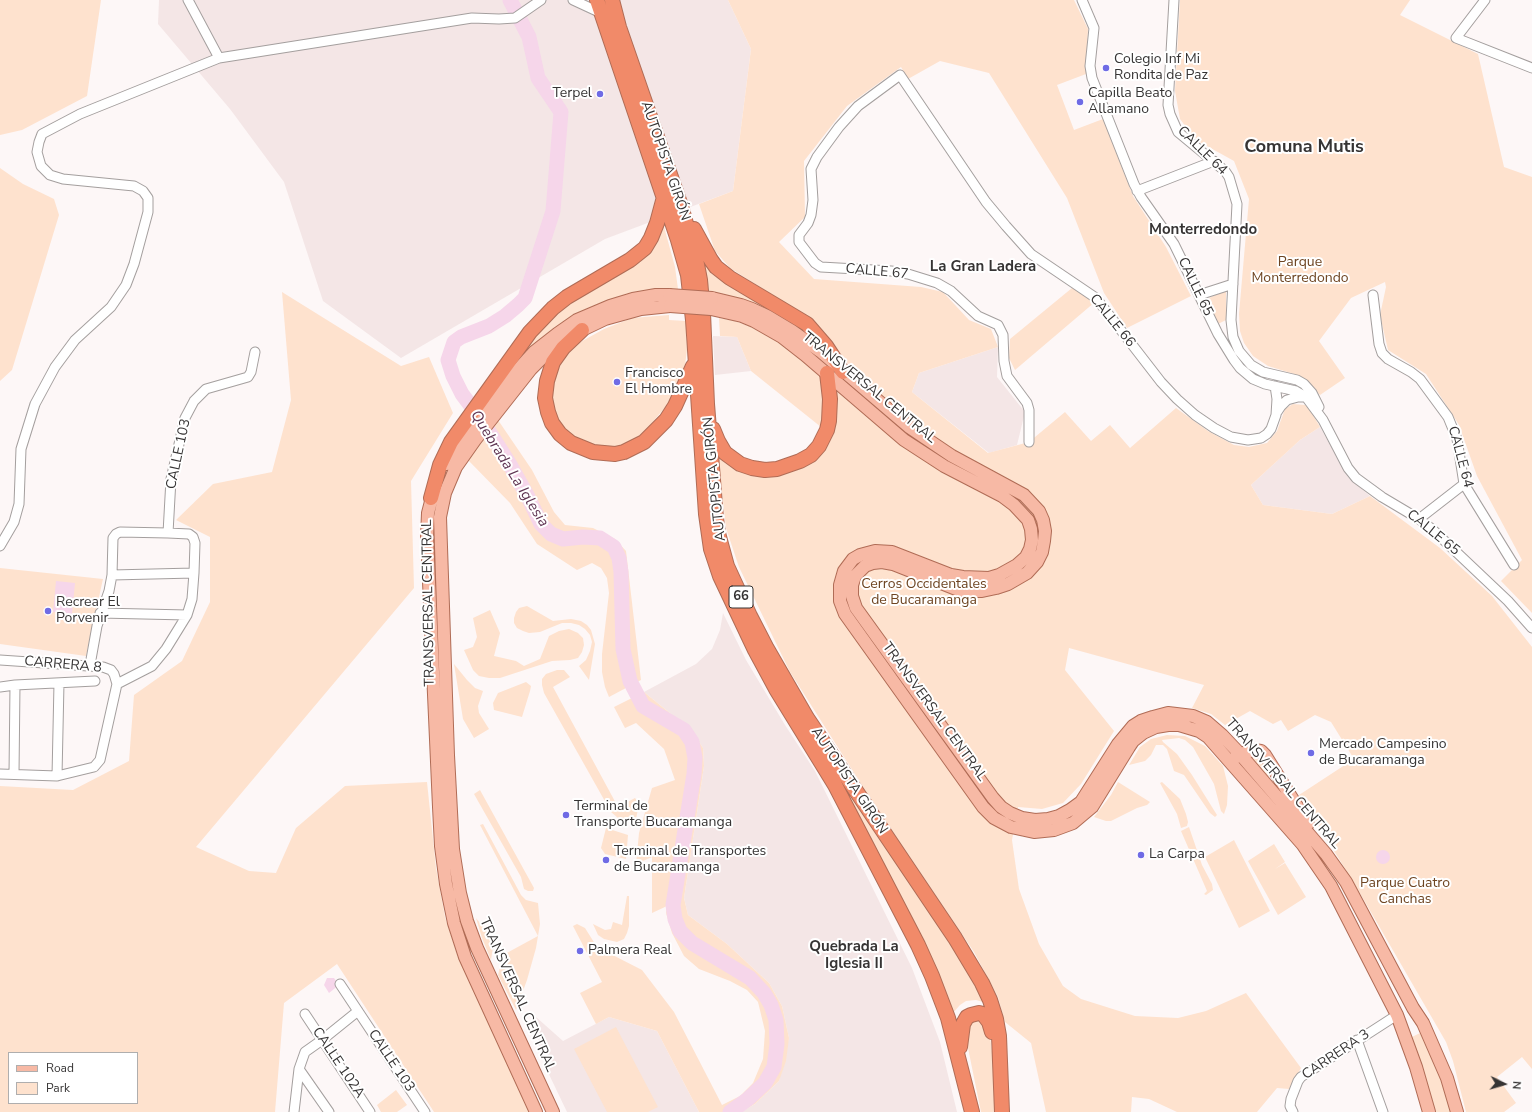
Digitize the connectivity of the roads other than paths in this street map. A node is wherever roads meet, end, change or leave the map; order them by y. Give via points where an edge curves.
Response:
1 (188, 0) edge
2 (573, 0) edge
3 (612, 0) edge
4 (1082, 0) edge
5 (1174, 0) edge
6 (1485, 0) edge
7 (539, 2) edge
8 (599, 6) edge
9 (219, 58) junction
10 (1532, 68) edge
11 (1214, 161) junction
12 (1138, 191) junction
13 (664, 197) junction
14 (681, 206) junction
15 (799, 237) joint
16 (1233, 284) junction
17 (1199, 295) junction
18 (1372, 295) dead end
19 (669, 301) junction
20 (711, 303) junction
21 (1231, 326) junction
22 (582, 330) junction
23 (1218, 334) junction
24 (255, 352) dead end
25 (695, 362) junction
26 (843, 372) junction
27 (827, 373) junction
28 (1281, 377) junction
29 (1275, 386) junction
30 (1286, 388) junction
31 (1306, 397) junction
32 (707, 404) junction
33 (1281, 406) junction
34 (488, 408) junction
35 (1276, 415) junction
36 (1323, 420) junction
37 (469, 432) junction
38 (1028, 442) dead end
39 (1464, 484) junction
40 (431, 498) joint
41 (1419, 519) junction
42 (168, 533) junction
43 (0, 546) edge
44 (1514, 565) dead end
45 (194, 573) junction
46 (112, 575) junction
47 (100, 613) junction
48 (187, 616) junction
49 (1532, 628) edge
50 (0, 660) edge
51 (90, 665) junction
52 (95, 681) dead end
53 (59, 683) junction
54 (117, 684) junction
55 (15, 685) junction
56 (0, 687) edge
57 (1240, 754) junction
58 (1231, 762) junction
59 (0, 774) edge
60 (14, 774) junction
61 (57, 776) junction
62 (1104, 778) junction
63 (1326, 854) junction
64 (340, 984) dead end
65 (358, 1011) junction
66 (305, 1014) dead end
67 (1397, 1015) junction
68 (322, 1040) junction
69 (1357, 1040) junction
70 (1001, 1057) junction
71 (959, 1060) junction
72 (299, 1070) junction
73 (1292, 1109) edge
74 (294, 1112) edge
75 (329, 1112) edge
76 (370, 1112) edge
77 (425, 1112) edge
78 (536, 1112) edge
79 (553, 1112) edge
80 (972, 1112) edge
81 (1002, 1112) edge
82 (1383, 1112) edge
83 (1429, 1112) edge
84 (1457, 1112) edge

1 - 9 street
2 - 8 street
3 - 14 highway, AUTOPISTA GIRÓN / 66
4 - 12 street, CALLE 65 via 1094,28 1090,66 1092,78
5 - 11 street, CALLE 64 via 1169,110 1178,132
6 - 10 street via 1456,38
7 - 9 street via 515,18 472,18
8 - 13 highway, AUTOPISTA GIRÓN / 66
9 - 43 street via 80,114 42,134 37,152 41,166 50,175 63,179 134,186 143,191 148,198 148,212 126,285 111,307 75,340 55,367 35,404 21,449 19,504 14,522
11 - 12 street
11 - 16 street, CALLE 64 via 1229,177 1237,204
12 - 17 street, CALLE 65 via 1174,244
13 - 25 highway, AUTOPISTA GIRÓN / 66 via 688,275
13 - 34 highway via 657,223 645,248 637,256 553,308 530,332
14 - 26 highway via 716,267 807,324
14 - 32 highway, AUTOPISTA GIRÓN / 66 via 700,280
15 - 35 street, CALLE 66 via 811,215 811,169 816,157 858,106 900,75 986,202 1026,249 1096,298 1160,382 1186,407 1219,431 1231,437 1248,440 1261,438 1267,434
15 - 38 street, CALLE 67 via 799,242 821,267 891,271 929,280 951,291 978,316 998,325 1003,335 1007,377 1027,403 1029,410
16 - 17 street
16 - 21 street, CALLE 64
17 - 23 street, CALLE 65
18 - 39 street, CALLE 64 via 1382,353 1420,379 1448,417 1457,440
19 - 20 main road, TRANSVERSAL CENTRAL, bridge
19 - 22 main road, TRANSVERSAL CENTRAL via 658,307 605,319
19 - 34 main road, TRANSVERSAL CENTRAL via 633,299 599,310 568,326 529,357
20 - 26 main road, TRANSVERSAL CENTRAL via 741,305 774,320 806,340
20 - 27 main road, TRANSVERSAL CENTRAL via 766,328
21 - 23 street via 1223,328
21 - 28 street, CALLE 65 via 1239,351 1246,361 1263,372
22 - 25 highway via 553,362 546,381 546,398 550,418 560,434 571,443 593,452 615,454 644,442 666,420 675,406
22 - 34 main road, TRANSVERSAL CENTRAL via 538,361
23 - 29 street, CALLE 65 via 1247,375 1259,382
24 - 42 street, CALLE 103 via 248,377 206,389 194,401 185,418 170,479
25 - 71 highway, AUTOPISTA GIRÓN / 66 via 706,514 711,549 720,576 755,650 838,791 918,945 941,997
26 - 62 main road, TRANSVERSAL CENTRAL via 909,427 938,447 1024,495 1039,511 1045,531 1043,547 1037,562 1027,573 996,588 956,590 892,564 882,562 865,566 855,576 852,585 856,608 993,798 1010,813 1035,820 1059,816 1081,802
27 - 32 highway via 831,409 824,439 810,455 800,462 784,467 765,470 752,468 740,464 725,453 718,441
27 - 62 main road, TRANSVERSAL CENTRAL via 904,440 944,466 1002,496 1014,505 1028,520 1032,540 1026,556 1017,565 1009,571 989,578 951,574 892,552 875,551 860,555 848,565 841,579 840,602 845,614 983,807 994,818 1022,831 1034,832 1064,827 1092,807
28 - 30 street
28 - 36 street, CALLE 65 via 1297,380 1307,387 1318,404
29 - 30 street, CALLE 65
29 - 35 street
30 - 31 street, CALLE 65
30 - 33 street
31 - 33 street via 1292,398
31 - 36 street, CALLE 65
32 - 70 highway, AUTOPISTA GIRÓN / 66 via 718,533 735,584 766,647 814,728 975,970 996,1019
33 - 35 street
34 - 37 highway
34 - 37 main road, TRANSVERSAL CENTRAL
36 - 41 street, CALLE 65 via 1352,475
37 - 40 highway via 451,442 440,465
37 - 79 main road, TRANSVERSAL CENTRAL via 450,478 440,517 454,862 472,934
39 - 41 street
39 - 44 street, CALLE 64
40 - 78 main road, TRANSVERSAL CENTRAL via 427,537 441,846 446,884 454,923 465,957
41 - 49 street, CALLE 65 via 1508,601
42 - 45 street via 189,534 193,537
42 - 46 street via 116,534 113,538
45 - 46 street
45 - 48 street via 192,599
46 - 47 street
47 - 48 street
47 - 51 street
48 - 54 street via 152,666
50 - 51 street, CARRERA 8
51 - 54 street, CARRERA 8 via 111,670
52 - 53 street
53 - 55 street
53 - 61 street
54 - 61 street via 98,764
55 - 56 street
55 - 60 street
57 - 58 main road
57 - 62 main road, TRANSVERSAL CENTRAL via 1207,722 1193,716 1168,713 1133,726 1118,744
57 - 63 main road, TRANSVERSAL CENTRAL
57 - 63 main road via 1254,750 1265,754
58 - 62 main road, TRANSVERSAL CENTRAL via 1199,731 1168,725 1148,730 1138,737
58 - 67 main road, TRANSVERSAL CENTRAL via 1318,866 1340,902
59 - 60 street
60 - 61 street
63 - 84 main road, TRANSVERSAL CENTRAL via 1354,896 1423,1023 1447,1078
64 - 65 street, CALLE 103
65 - 68 street
65 - 77 street, CALLE 103
66 - 68 street, CALLE 102A
67 - 69 street, CARRERA 3
67 - 83 main road, TRANSVERSAL CENTRAL
68 - 72 street via 305,1052
68 - 76 street, CALLE 102A
69 - 73 street, CARRERA 3 via 1298,1081 1293,1091
69 - 82 street
70 - 71 highway via 986,1017 975,1013 967,1017 963,1024
70 - 81 highway, AUTOPISTA GIRÓN / 66
71 - 80 highway, AUTOPISTA GIRÓN / 66
72 - 74 street
72 - 75 street

